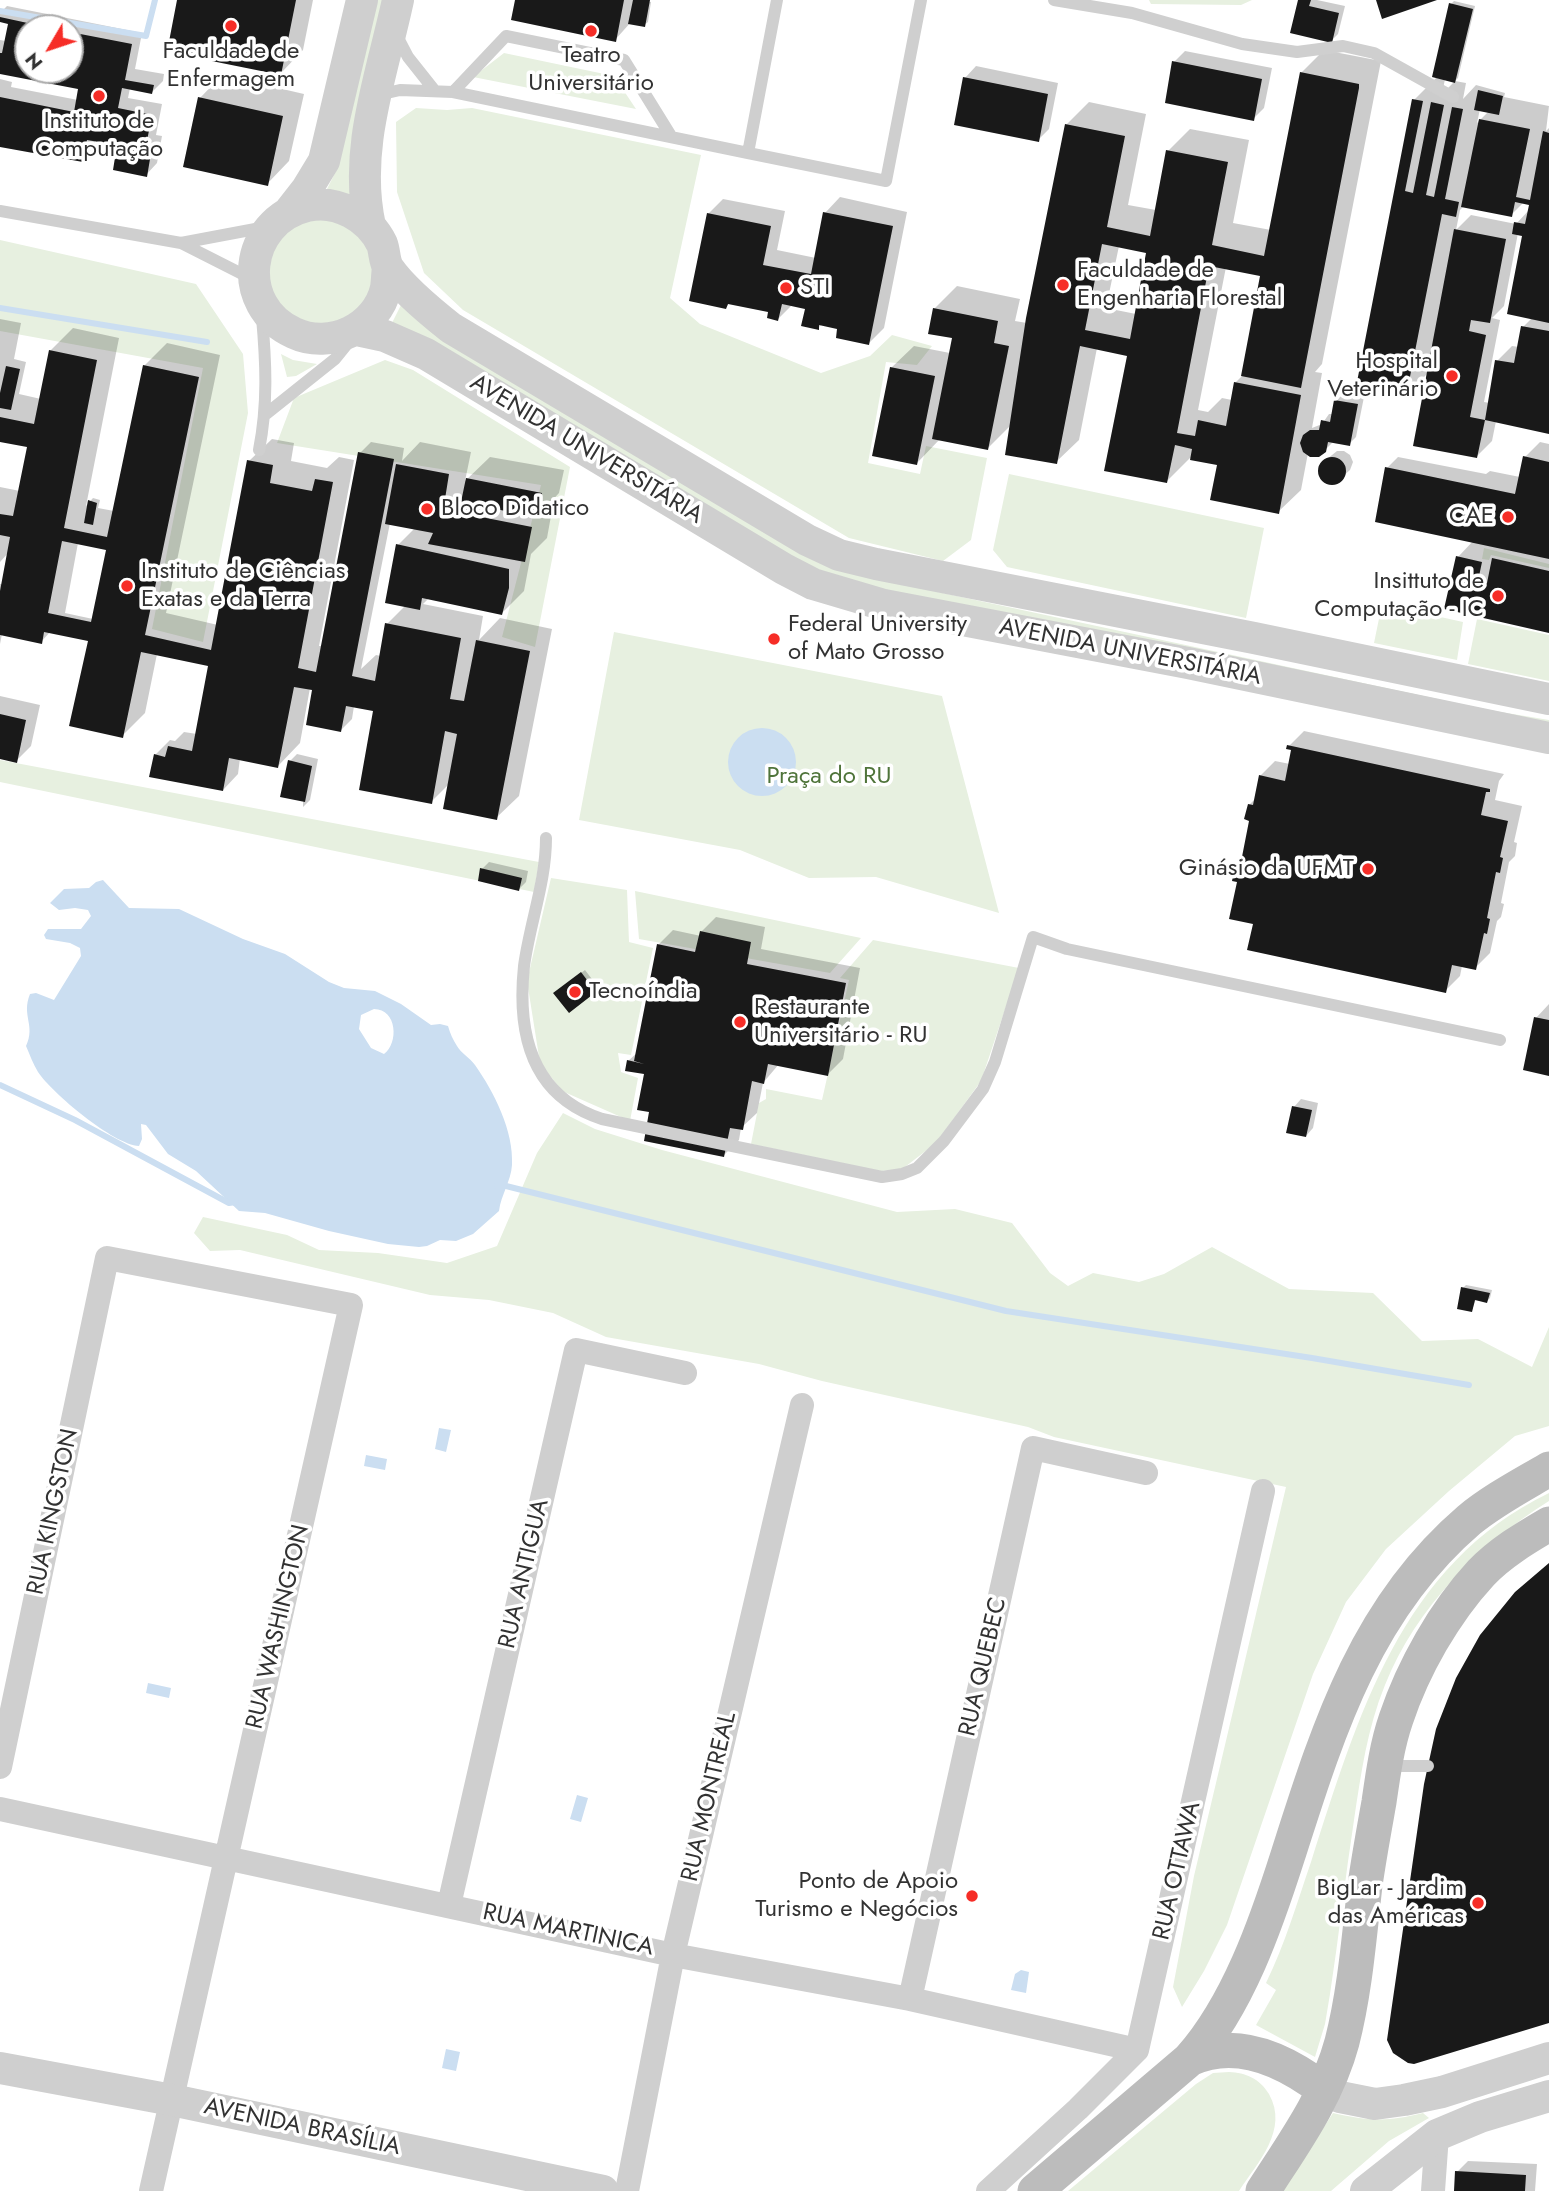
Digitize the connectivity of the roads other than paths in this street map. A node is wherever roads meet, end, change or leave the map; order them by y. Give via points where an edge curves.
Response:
1 (362, 0) edge
2 (777, 0) edge
3 (921, 0) edge
4 (1054, 0) edge
5 (396, 13) edge
6 (435, 91) junction
7 (453, 92) junction
8 (373, 96) junction
9 (1452, 97) dead end
10 (671, 136) junction
11 (748, 153) junction
12 (0, 211) edge
13 (279, 219) junction
14 (370, 226) junction
15 (181, 243) junction
16 (388, 267) junction
17 (257, 291) junction
18 (357, 330) junction
19 (266, 414) junction
20 (259, 450) dead end
21 (1549, 699) edge
22 (1549, 738) edge
23 (546, 838) dead end
24 (1500, 1040) dead end
25 (107, 1258) joint
26 (685, 1373) dead end
27 (802, 1405) dead end
28 (1549, 1469) edge
29 (1146, 1473) dead end
30 (1263, 1491) dead end
31 (1549, 1524) edge
32 (1385, 1766) junction
33 (1428, 1766) dead end
34 (0, 1767) edge
35 (0, 1809) edge
36 (226, 1858) junction
37 (449, 1905) junction
38 (673, 1955) junction
39 (910, 1999) junction
40 (1137, 2050) junction
41 (1549, 2058) edge
42 (1190, 2059) junction
43 (0, 2068) edge
44 (1324, 2090) junction
45 (1549, 2096) edge
46 (172, 2100) junction
47 (1437, 2135) junction
48 (151, 2191) edge
49 (603, 2191) edge
50 (628, 2191) edge
51 (988, 2191) edge
52 (1035, 2191) edge
53 (1263, 2191) edge
54 (1366, 2191) edge
55 (1433, 2191) edge

1 - 13 street via 324,161 307,189
2 - 11 lane
3 - 11 lane via 886,181
4 - 9 lane via 1132,13 1242,44 1297,52 1343,46 1374,53
5 - 6 lane via 408,57
5 - 8 street, AVENIDA UNIVERSITÁRIA
6 - 7 lane
6 - 8 lane via 400,90
7 - 10 lane
7 - 10 lane via 506,36 624,60
8 - 14 street, AVENIDA UNIVERSITÁRIA via 365,174
10 - 11 lane
12 - 15 lane
13 - 14 street via 309,205 332,205
13 - 15 lane
13 - 17 street via 259,243 254,261
14 - 16 street, AVENIDA UNIVERSITÁRIA
15 - 17 lane
16 - 18 street via 386,290 376,310
16 - 21 street, AVENIDA UNIVERSITÁRIA via 451,328 839,555
17 - 18 street, AVENIDA UNIVERSITÁRIA via 274,321 294,334 333,339
17 - 19 lane via 265,348
18 - 19 lane via 335,359
18 - 22 street, AVENIDA UNIVERSITÁRIA via 385,336 426,354 784,569 823,587 884,605
19 - 20 lane
23 - 24 lane via 545,868 525,963 526,1029 534,1064 544,1079 567,1103 602,1119 883,1177 917,1168 983,1089 1032,937
25 - 34 street, RUA KINGSTON
25 - 36 street, RUA WASHINGTON via 351,1305
26 - 37 street, RUA ANTIGUA via 576,1350
27 - 38 street, RUA MONTREAL
28 - 42 main road via 1468,1521 1421,1567 1385,1616 1361,1656 1320,1754 1268,1919 1211,2032
29 - 39 street, RUA QUEBEC via 1033,1448
30 - 40 street, RUA OTTAWA
31 - 32 main road via 1515,1544 1481,1573 1448,1614 1395,1720
32 - 33 lane
32 - 44 main road via 1352,1993 1342,2043
35 - 36 street, RUA MARTINICA
36 - 37 street, RUA MARTINICA
36 - 46 street, RUA WASHINGTON
37 - 38 street, RUA MARTINICA
38 - 39 street, RUA MARTINICA
38 - 50 street, RUA MONTREAL
39 - 40 street, RUA MARTINICA
40 - 51 street
41 - 44 street via 1404,2100 1375,2104
42 - 44 main road via 1212,2050 1247,2052 1292,2069
42 - 52 main road
43 - 46 street, AVENIDA BRASÍLIA
44 - 53 main road
45 - 47 street
46 - 48 street, RUA WASHINGTON
46 - 49 street, AVENIDA BRASÍLIA
47 - 54 street
47 - 55 street

